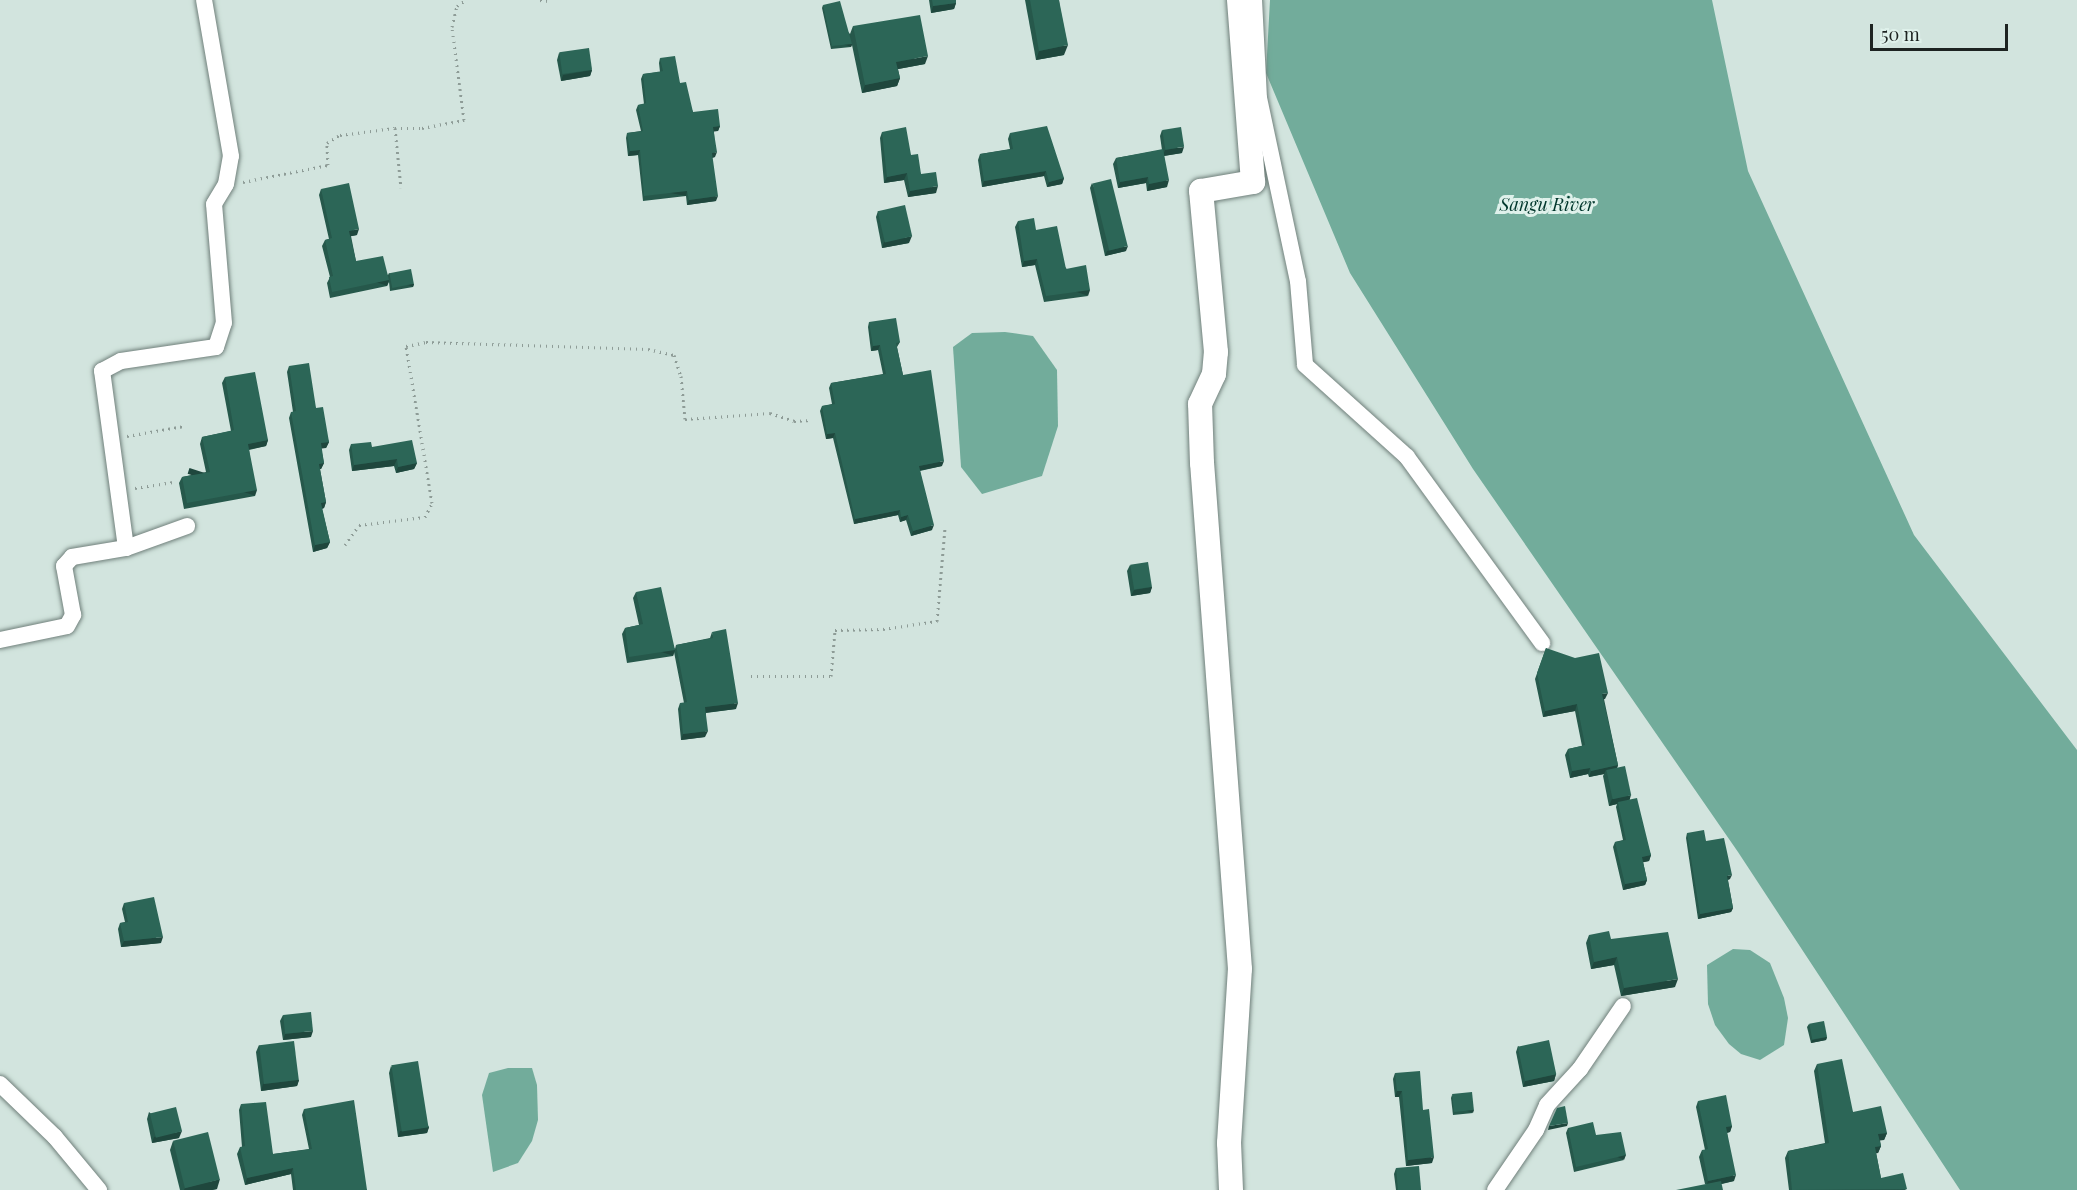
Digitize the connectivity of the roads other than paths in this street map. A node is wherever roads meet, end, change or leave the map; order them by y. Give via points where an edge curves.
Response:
1 (204, 0) edge
2 (1239, 0) edge
3 (1254, 0) edge
4 (187, 526) dead end
5 (126, 548) junction
6 (0, 640) edge
7 (1542, 643) dead end
8 (1623, 1006) dead end
9 (0, 1084) edge
10 (99, 1190) edge
11 (1231, 1190) edge
12 (1495, 1190) edge

1 - 5 street via 231,156 226,184 214,204 224,323 216,347 121,361 102,371
2 - 11 main road via 1253,182 1201,191 1216,352 1214,374 1200,405 1202,463 1240,969 1229,1143
3 - 7 street via 1259,98 1298,281 1305,365 1407,457
4 - 5 street
5 - 6 street via 72,557 63,566 73,615 67,626
8 - 12 street via 1580,1069 1547,1105 1536,1130
9 - 10 street via 55,1137

